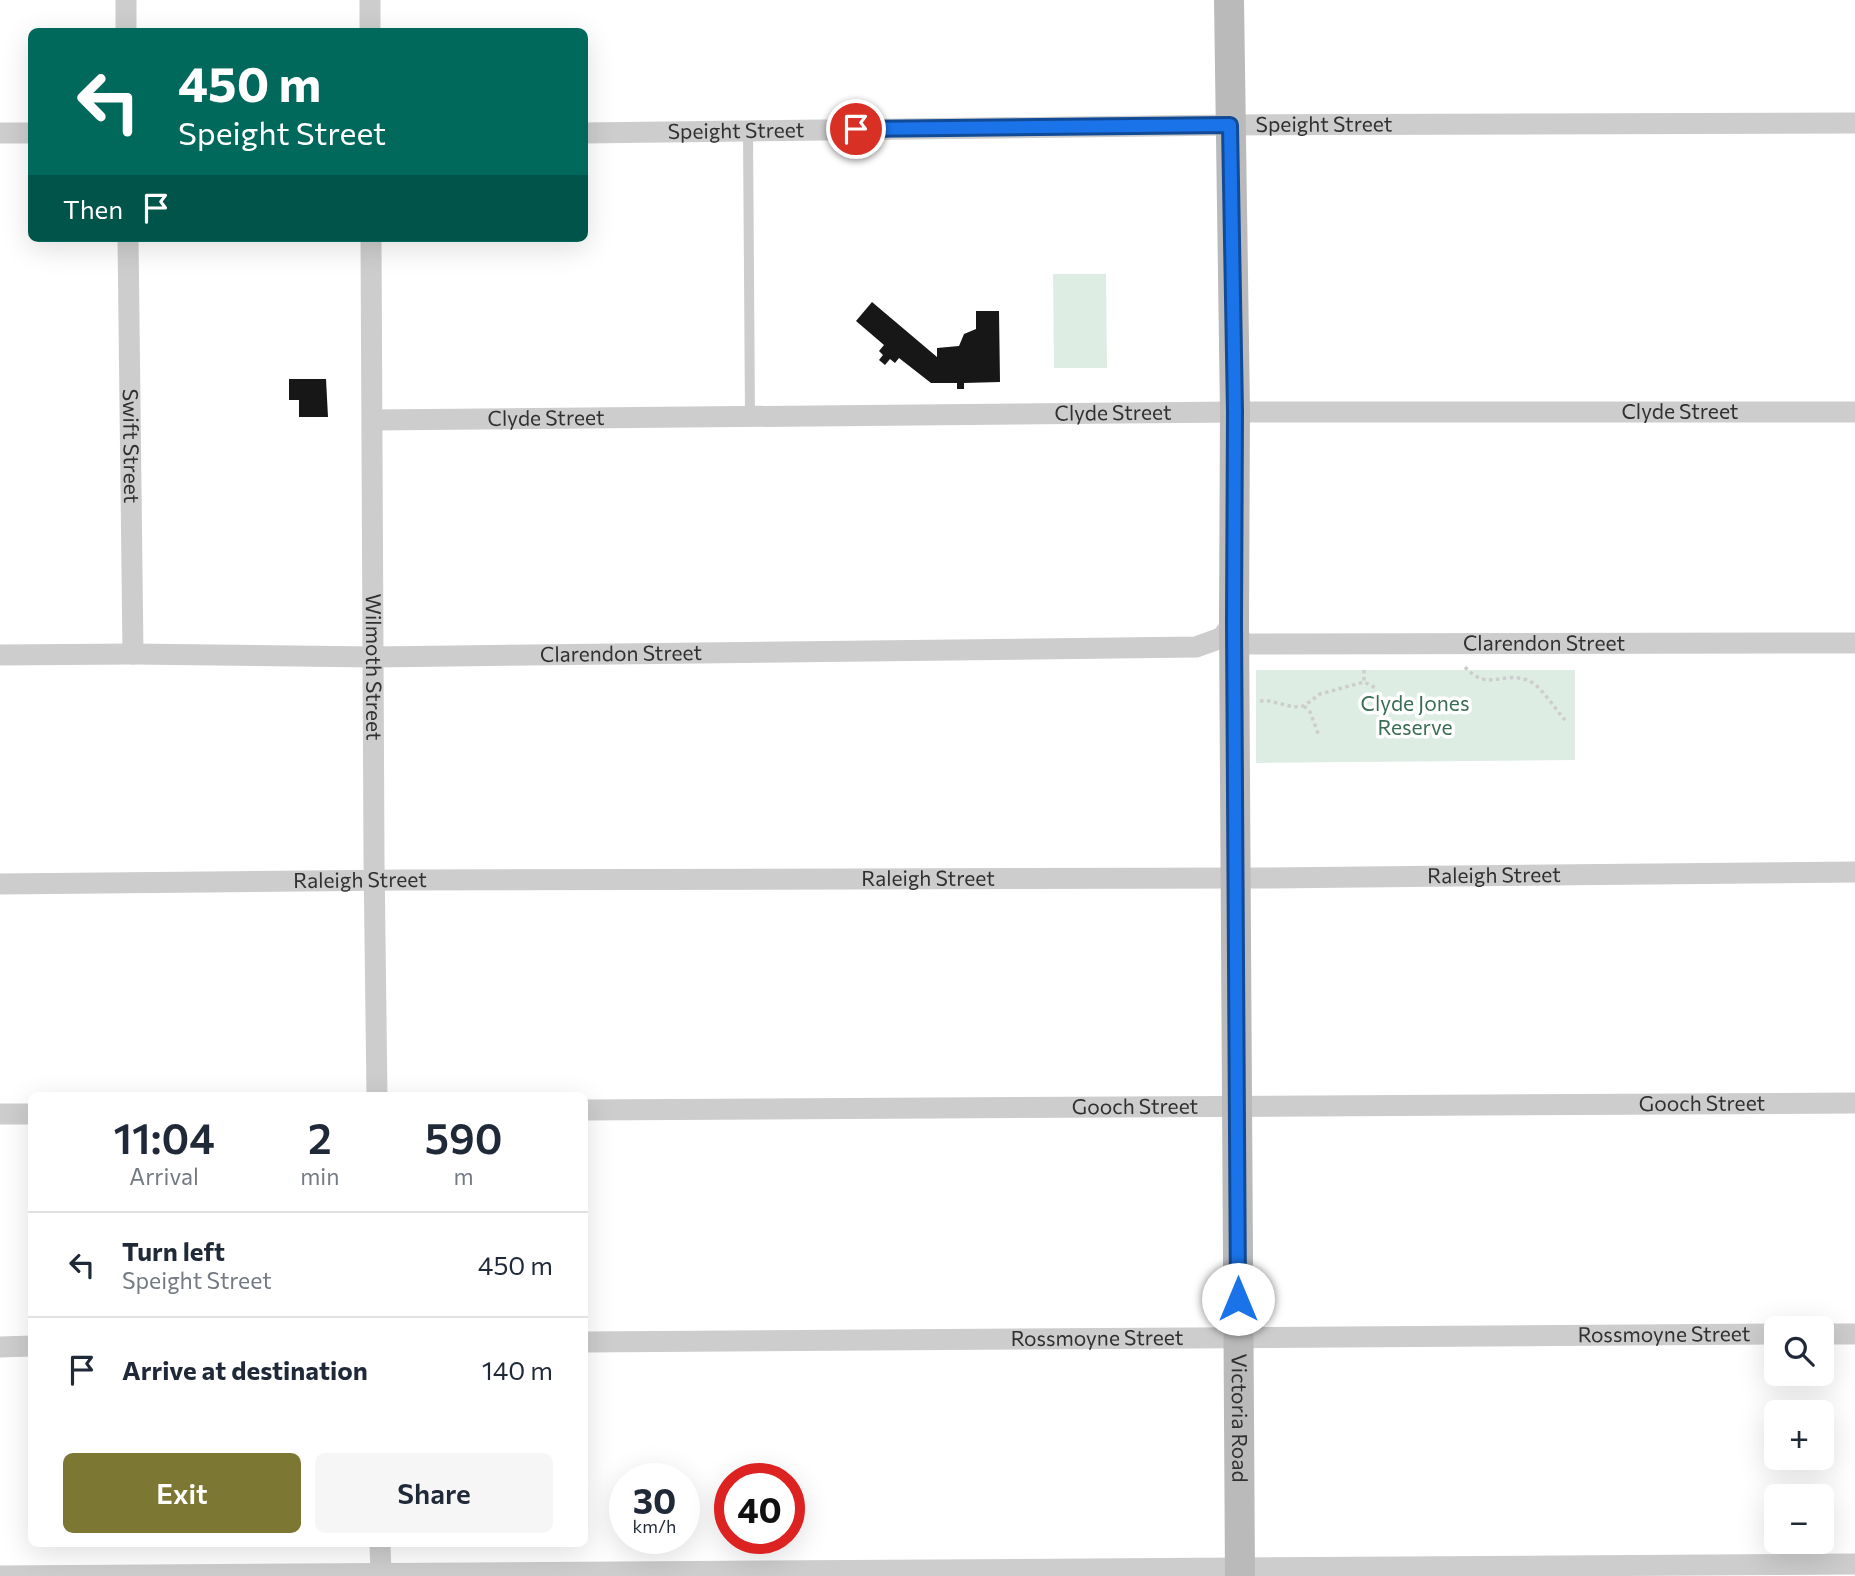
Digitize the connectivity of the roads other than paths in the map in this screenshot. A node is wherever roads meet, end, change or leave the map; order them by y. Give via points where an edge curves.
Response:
1 (126, 0) edge
2 (370, 0) edge
3 (1229, 0) edge
4 (126, 28) edge
5 (370, 28) edge
6 (1855, 123) edge
7 (1230, 125) junction
8 (748, 131) junction
9 (588, 132) edge
10 (0, 133) edge
11 (28, 133) edge
12 (128, 242) edge
13 (372, 242) edge
14 (1235, 412) junction
15 (1855, 412) edge
16 (750, 417) junction
17 (373, 420) junction
18 (1234, 633) junction
19 (1855, 643) edge
20 (133, 654) junction
21 (0, 655) edge
22 (374, 657) junction
23 (1855, 872) edge
24 (1235, 878) junction
25 (374, 880) junction
26 (0, 884) edge
27 (377, 1092) edge
28 (1855, 1103) edge
29 (1237, 1107) junction
30 (588, 1110) edge
31 (0, 1114) edge
32 (28, 1114) edge
33 (1764, 1334) edge
34 (1834, 1334) edge
35 (1855, 1334) edge
36 (1238, 1338) junction
37 (588, 1342) edge
38 (28, 1346) edge
39 (0, 1347) edge
40 (380, 1547) edge
41 (1855, 1564) edge
42 (1240, 1572) edge
43 (381, 1574) junction
44 (0, 1576) edge

1 - 4 street
2 - 5 street
3 - 7 street, Victoria Road
6 - 7 street, Speight Street
7 - 8 street, Speight Street
7 - 14 street, Victoria Road
8 - 9 street, Speight Street
8 - 16 lane
10 - 11 street
12 - 20 street, Swift Street
13 - 17 street, Wilmoth Street
14 - 15 street, Clyde Street
14 - 16 street, Clyde Street
14 - 18 street, Victoria Road
16 - 17 street, Clyde Street
17 - 22 street, Wilmoth Street
18 - 19 street, Clarendon Street
18 - 22 street, Clarendon Street via 1196,647
18 - 24 street, Victoria Road
20 - 21 street, Clarendon Street
20 - 22 street, Clarendon Street
22 - 25 street, Wilmoth Street
23 - 24 street, Raleigh Street
24 - 25 street, Raleigh Street
24 - 29 street, Victoria Road
25 - 26 street, Raleigh Street
25 - 27 street, Wilmoth Street
28 - 29 street, Gooch Street
29 - 30 street, Gooch Street
29 - 36 street, Victoria Road
31 - 32 street
33 - 36 street, Rossmoyne Street
34 - 35 street
36 - 37 street, Rossmoyne Street
36 - 42 street, Victoria Road
38 - 39 street
40 - 43 street
41 - 42 street
42 - 43 street
43 - 44 street

